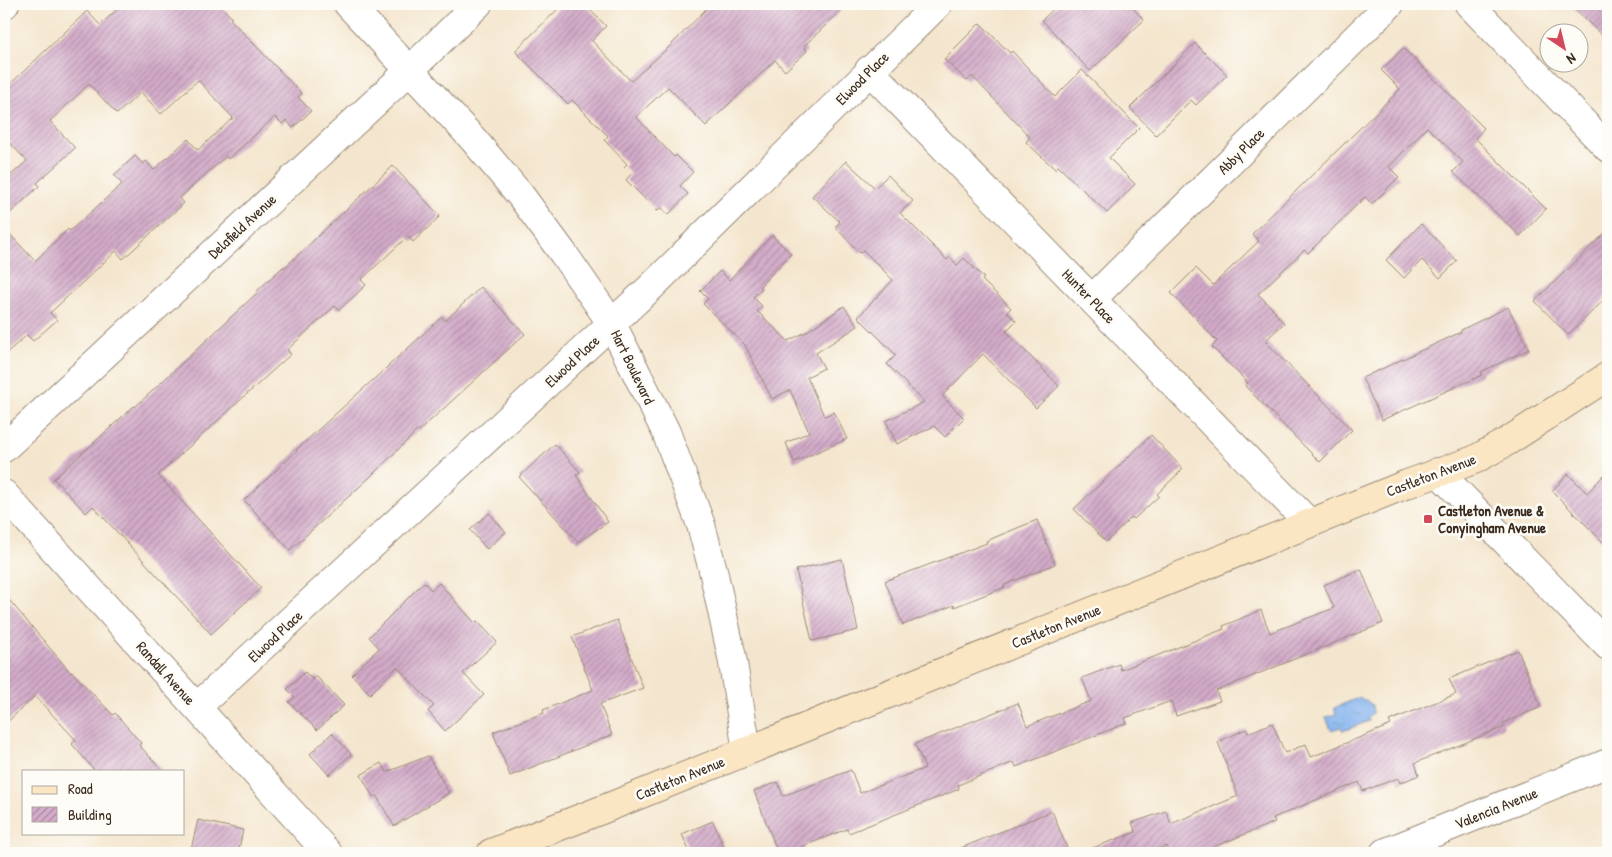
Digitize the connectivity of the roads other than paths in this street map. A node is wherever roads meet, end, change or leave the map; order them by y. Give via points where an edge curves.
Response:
1 (348, 4) edge
2 (478, 4) edge
3 (938, 4) edge
4 (1390, 4) edge
5 (1469, 4) edge
6 (410, 70) junction
7 (869, 70) junction
8 (1608, 148) edge
9 (1092, 299) junction
10 (612, 324) junction
11 (1608, 376) edge
12 (4, 448) edge
13 (1438, 472) junction
14 (4, 494) edge
15 (1309, 523) junction
16 (1608, 646) edge
17 (197, 707) junction
18 (747, 751) junction
19 (1608, 764) edge
20 (328, 853) edge
21 (491, 853) edge
22 (1384, 853) edge

1 - 6 street, Hart Boulevard
2 - 6 street, Delafield Avenue
3 - 7 street, Elwood Place
4 - 9 street, Abby Place
5 - 8 street
6 - 10 street, Hart Boulevard via 521,196
6 - 12 street, Delafield Avenue
7 - 9 street, Hunter Place
7 - 10 street, Elwood Place
9 - 15 street, Hunter Place
10 - 17 street, Elwood Place
10 - 18 street, Hart Boulevard via 666,432 701,525 732,658
11 - 13 street, Castleton Avenue via 1508,441 1474,460
13 - 15 street, Castleton Avenue
13 - 16 street
14 - 17 street, Randall Avenue
15 - 18 street, Castleton Avenue
17 - 20 street, Randall Avenue
18 - 21 street, Castleton Avenue
19 - 22 street, Valencia Avenue

